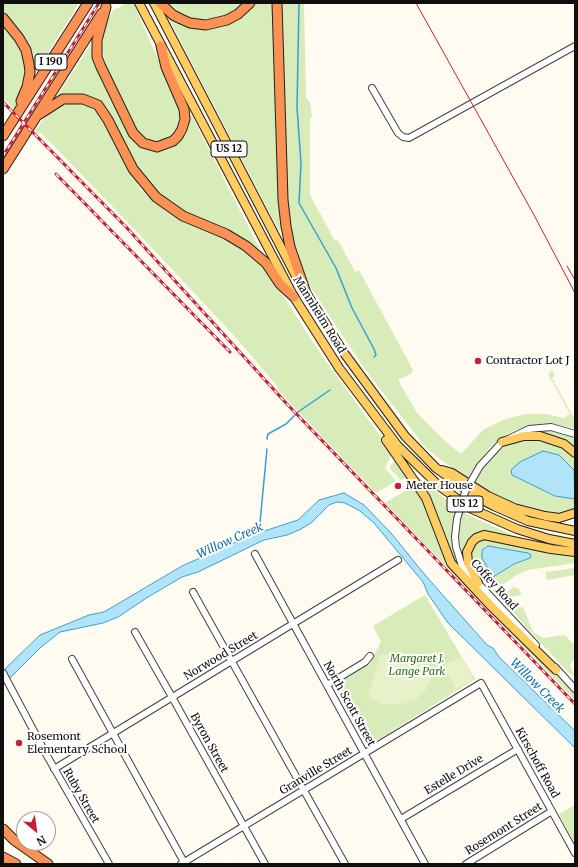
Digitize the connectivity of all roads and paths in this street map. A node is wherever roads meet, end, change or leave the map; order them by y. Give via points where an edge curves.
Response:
1 (88, 3) edge
2 (139, 3) edge
3 (154, 3) edge
4 (160, 3) edge
5 (250, 3) edge
6 (277, 3) edge
7 (107, 5) edge
8 (3, 18) edge
9 (161, 46) junction
10 (575, 46) edge
11 (372, 88) dead end
12 (38, 115) junction
13 (13, 120) junction
14 (3, 136) edge
15 (3, 169) edge
16 (306, 293) junction
17 (294, 297) junction
18 (380, 424) junction
19 (575, 434) edge
20 (502, 442) junction
21 (575, 453) edge
22 (436, 468) junction
23 (575, 513) edge
24 (575, 531) edge
25 (575, 544) edge
26 (575, 552) edge
27 (255, 554) dead end
28 (398, 560) dead end
29 (478, 583) junction
30 (193, 592) dead end
31 (293, 624) junction
32 (135, 632) dead end
33 (370, 656) dead end
34 (72, 659) dead end
35 (233, 660) junction
36 (556, 670) junction
37 (3, 673) edge
38 (481, 683) joint
39 (327, 685) junction
40 (575, 689) edge
41 (172, 697) junction
42 (113, 733) junction
43 (518, 749) junction
44 (365, 753) junction
45 (54, 769) junction
46 (304, 790) junction
47 (552, 811) junction
48 (401, 819) junction
49 (244, 826) junction
50 (3, 829) edge
51 (575, 854) edge
52 (3, 857) edge
53 (183, 863) edge
54 (16, 864) edge
55 (48, 864) edge
56 (109, 864) edge
57 (265, 864) edge
58 (345, 864) edge
59 (425, 864) edge
60 (466, 864) edge

1 - 13 highway, I 190
2 - 9 main road, Mannheim Road / US 12
3 - 16 main road, Mannheim Road / US 12
4 - 5 highway via 181,19 206,25 227,20
6 - 16 highway via 283,200 290,247
7 - 9 highway via 97,40 101,67 133,133 143,143 157,147 172,142 178,136 185,119 184,109 166,67
7 - 12 highway, I 190
8 - 13 highway via 26,50 30,72 27,87
9 - 17 main road, Mannheim Road / US 12
10 - 11 street via 409,138 398,133
12 - 15 highway, I 190
12 - 17 highway via 63,100 83,99 98,105 133,169 152,193 183,216 226,234 246,246 266,263 280,284
13 - 14 highway, I 190
16 - 22 main road, Mannheim Road / US 12 via 344,353 405,436
17 - 18 main road, Mannheim Road / US 12 via 339,368
18 - 25 main road, Mannheim Road / US 12 via 425,474 472,509 516,529
18 - 36 main road via 387,441 428,502 451,563
19 - 20 street, Coffey Road via 551,428 528,428
20 - 21 main road via 524,436 540,436 564,444
20 - 29 street, Coffey Road, bridge via 480,466 465,492 457,519 454,537 458,556 462,566
22 - 23 main road via 452,473 488,496 514,508 559,518
22 - 24 main road, Mannheim Road / US 12 via 475,496 510,514 546,526
26 - 29 main road via 484,535 472,542 467,552 468,562
27 - 31 street, North Scott Street
28 - 31 street, Norwood Street
29 - 36 street, Coffey Road via 550,660
30 - 35 street
31 - 35 street, Norwood Street
31 - 39 street, North Scott Street
32 - 41 street, Byron Street
33 - 39 street via 366,662
34 - 42 street
35 - 41 street, Norwood Street
35 - 46 street
36 - 40 street, Coffey Road
37 - 45 street, Ruby Street
38 - 43 street, Kirschoff Road
38 - 44 street, Granville Street
39 - 44 street, North Scott Street
41 - 42 street, Norwood Street
41 - 49 street, Byron Street
42 - 45 street, Norwood Street
42 - 53 street
43 - 47 street, Kirschoff Road
43 - 48 street, Estelle Drive
44 - 46 street, Granville Street
44 - 48 street, North Scott Street
45 - 56 street, Ruby Street
46 - 49 street, Granville Street
46 - 58 street
47 - 51 street, Kirschoff Road
47 - 60 street, Rosemont Street
48 - 59 street, North Scott Street
49 - 53 street, Granville Street
49 - 57 street, Byron Street
50 - 55 highway
52 - 54 highway

